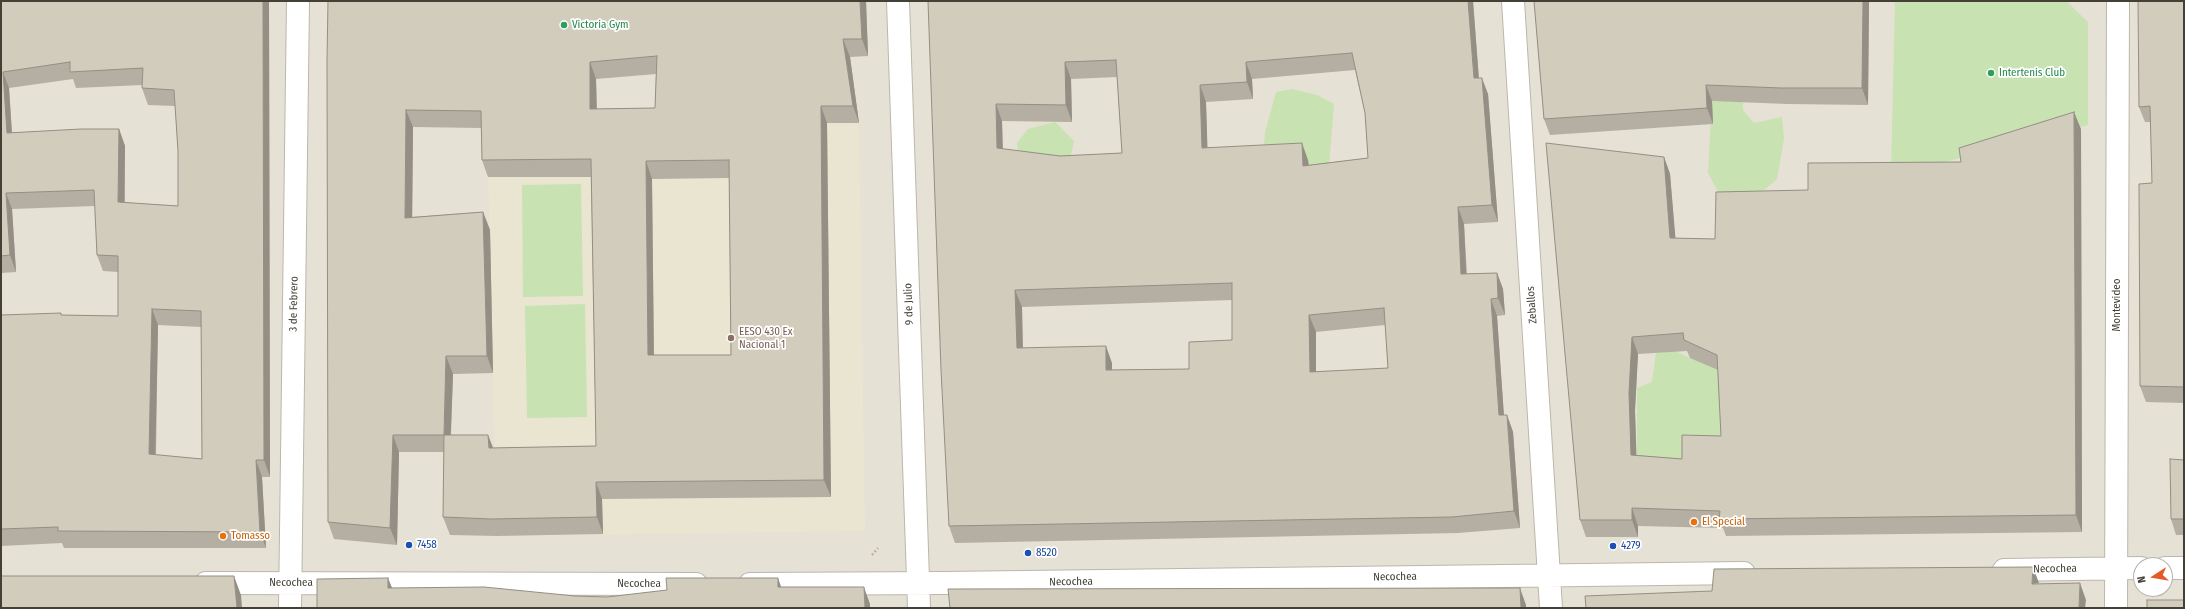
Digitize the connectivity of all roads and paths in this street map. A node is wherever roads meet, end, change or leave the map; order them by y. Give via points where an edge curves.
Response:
1 (298, 1) edge
2 (898, 1) edge
3 (1513, 1) edge
4 (2118, 1) edge
5 (2116, 568) junction
6 (2133, 568) edge
7 (2173, 568) edge
8 (2184, 568) edge
9 (1980, 570) edge
10 (1765, 572) edge
11 (1549, 575) junction
12 (188, 583) edge
13 (919, 583) junction
14 (290, 584) junction
15 (290, 608) edge
16 (919, 608) edge
17 (1551, 608) edge
18 (2116, 608) edge

1 - 14 street, 3 de Febrero
2 - 13 street, 9 de Julio
3 - 11 street, Zeballos
4 - 5 street, Montevideo
5 - 6 street, Necochea
5 - 9 street, Necochea
5 - 18 street, Montevideo
7 - 8 street
10 - 11 street, Necochea
11 - 13 street, Necochea
11 - 17 street, Zeballos
12 - 14 street, Necochea
13 - 14 street, Necochea
13 - 16 street, 9 de Julio
14 - 15 street, 3 de Febrero

